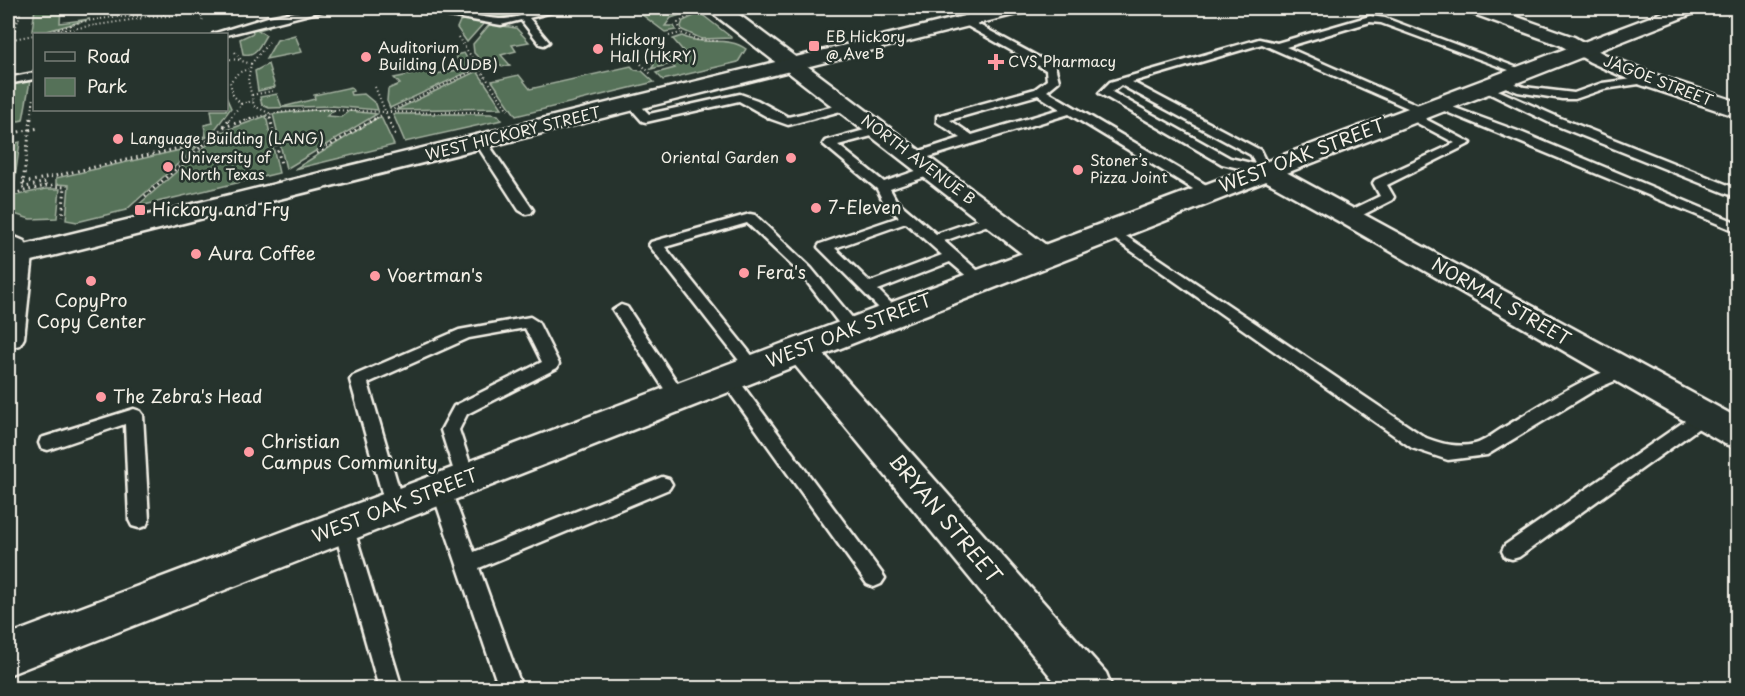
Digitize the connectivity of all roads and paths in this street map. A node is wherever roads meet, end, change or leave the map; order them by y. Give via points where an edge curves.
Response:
1 (22, 8) edge
2 (185, 8) edge
3 (223, 8) edge
4 (328, 8) edge
5 (421, 8) edge
6 (562, 8) edge
7 (868, 8) edge
8 (1018, 8) edge
9 (1454, 8) edge
10 (1475, 8) edge
11 (1690, 8) edge
12 (710, 9) edge
13 (441, 11) junction
14 (154, 16) junction
15 (523, 17) junction
16 (19, 20) junction
17 (890, 21) dead end
18 (965, 21) junction
19 (8, 24) edge
20 (230, 31) junction
21 (47, 33) edge
22 (54, 33) edge
23 (222, 33) edge
24 (681, 33) junction
25 (33, 35) edge
26 (669, 36) dead end
27 (12, 39) junction
28 (722, 41) dead end
29 (8, 42) edge
30 (544, 42) dead end
31 (1276, 47) junction
32 (1581, 49) junction
33 (228, 59) edge
34 (242, 61) junction
35 (641, 64) dead end
36 (793, 64) junction
37 (478, 66) junction
38 (497, 68) dead end
39 (645, 68) dead end
40 (249, 69) junction
41 (1521, 71) junction
42 (33, 76) edge
43 (1649, 80) junction
44 (8, 81) edge
45 (1123, 82) junction
46 (1489, 84) junction
47 (375, 87) dead end
48 (232, 89) junction
49 (228, 90) edge
50 (273, 91) dead end
51 (1039, 91) junction
52 (252, 95) junction
53 (253, 101) junction
54 (33, 104) edge
55 (241, 104) junction
56 (633, 104) junction
57 (849, 106) junction
58 (1422, 109) junction
59 (1070, 110) junction
60 (1737, 110) edge
61 (269, 112) junction
62 (386, 112) junction
63 (486, 112) dead end
64 (498, 112) dead end
65 (1554, 120) junction
66 (224, 127) junction
67 (39, 128) dead end
68 (30, 130) junction
69 (879, 130) junction
70 (8, 134) edge
71 (1519, 136) junction
72 (970, 139) junction
73 (208, 141) junction
74 (482, 142) junction
75 (400, 146) dead end
76 (312, 156) dead end
77 (924, 164) junction
78 (1264, 170) junction
79 (284, 173) dead end
80 (23, 183) junction
81 (45, 186) junction
82 (882, 187) junction
83 (1208, 192) junction
84 (1737, 194) edge
85 (8, 195) edge
86 (137, 203) dead end
87 (526, 210) dead end
88 (1350, 216) junction
89 (908, 218) junction
90 (994, 218) junction
91 (57, 222) dead end
92 (1737, 228) edge
93 (1111, 230) junction
94 (933, 240) junction
95 (11, 252) edge
96 (952, 256) junction
97 (1044, 256) junction
98 (981, 281) junction
99 (868, 288) junction
100 (621, 310) dead end
101 (894, 314) junction
102 (853, 330) junction
103 (8, 338) edge
104 (801, 350) junction
105 (1623, 371) junction
106 (741, 373) junction
107 (678, 397) junction
108 (1704, 416) junction
109 (1737, 435) edge
110 (48, 443) dead end
111 (453, 483) junction
112 (662, 484) dead end
113 (394, 506) junction
114 (139, 520) dead end
115 (343, 526) junction
116 (1512, 551) dead end
117 (467, 564) junction
118 (874, 578) dead end
119 (8, 655) edge
120 (391, 688) edge
121 (510, 688) edge
122 (1089, 688) edge

1 - 16 path
2 - 14 path
3 - 14 path
4 - 20 lane
5 - 13 lane
6 - 15 lane
7 - 17 path
8 - 18 main road, WEST HICKORY STREET
9 - 32 main road
10 - 32 main road
11 - 32 main road, WEST OAK STREET
12 - 24 path via 680,20 677,27
12 - 36 main road, NORTH AVENUE B
13 - 15 lane via 495,21
13 - 37 path
14 - 21 path via 96,18
14 - 22 path
15 - 30 lane
16 - 19 path
16 - 27 path
18 - 36 main road, WEST HICKORY STREET
18 - 51 lane via 1051,68 1053,81
20 - 23 lane
20 - 34 path via 236,56
21 - 22 path
24 - 26 path
24 - 28 path via 698,40
25 - 27 path
27 - 29 path
31 - 41 lane via 1370,19 1382,20
31 - 45 lane via 1263,41
31 - 58 lane
32 - 41 main road, WEST OAK STREET
32 - 43 main road, JAGOE STREET
33 - 34 path
34 - 40 path via 251,64
35 - 39 path
36 - 56 main road, WEST HICKORY STREET
36 - 57 main road, NORTH AVENUE B
37 - 38 path via 492,63
37 - 62 path
37 - 64 path via 509,112
40 - 48 path via 233,77
40 - 52 path
41 - 46 main road, WEST OAK STREET
42 - 44 lane
43 - 46 lane via 1602,86 1575,96
43 - 60 main road, JAGOE STREET
45 - 78 lane via 1256,153
45 - 78 lane via 1105,93 1226,161
46 - 58 main road, WEST OAK STREET
46 - 65 lane
47 - 62 path
48 - 49 path
48 - 55 path
50 - 52 path
51 - 59 lane
51 - 72 lane via 941,119
52 - 53 path
53 - 55 path
53 - 61 path via 254,106
54 - 68 path
55 - 66 path
56 - 57 lane via 646,118 740,97 788,121
56 - 74 main road, WEST HICKORY STREET
57 - 69 main road, NORTH AVENUE B
58 - 71 lane
58 - 78 main road, WEST OAK STREET
58 - 88 lane via 1465,143 1380,183 1387,197
59 - 72 lane
59 - 83 lane
61 - 62 path via 330,108
61 - 66 path
61 - 79 path
62 - 63 path
62 - 75 path
62 - 76 path
65 - 71 lane
65 - 84 lane
66 - 73 path
67 - 68 path
68 - 70 path
68 - 80 path
69 - 77 main road, NORTH AVENUE B
69 - 82 lane via 830,144
71 - 92 lane
72 - 77 lane
73 - 80 path
73 - 86 path
74 - 87 lane
74 - 95 main road, WEST HICKORY STREET
77 - 82 lane
77 - 90 main road, NORTH AVENUE B
78 - 83 main road, WEST OAK STREET
78 - 88 main road, NORMAL STREET
80 - 81 path via 22,188 46,182
81 - 85 path
81 - 91 path via 65,187 62,219
82 - 89 lane via 890,202
83 - 93 main road, WEST OAK STREET
88 - 105 main road, NORMAL STREET
89 - 94 lane
89 - 99 lane via 825,247
90 - 94 lane
90 - 97 main road, NORTH AVENUE B
93 - 97 main road, WEST OAK STREET
93 - 105 lane via 1419,442 1448,453 1480,450 1592,384
94 - 96 lane
95 - 103 main road
96 - 98 lane
96 - 99 lane
97 - 98 main road, WEST OAK STREET
98 - 101 main road, WEST OAK STREET
99 - 101 lane
100 - 107 lane
101 - 102 main road, WEST OAK STREET
102 - 104 main road, WEST OAK STREET
102 - 106 lane via 806,271 750,218 656,245
104 - 106 main road, WEST OAK STREET
104 - 122 main road, BRYAN STREET
105 - 108 main road, NORMAL STREET
106 - 107 main road, WEST OAK STREET
106 - 118 lane
107 - 111 main road, WEST OAK STREET
108 - 109 main road, NORMAL STREET
108 - 116 lane
110 - 114 lane via 134,415
111 - 113 main road, WEST OAK STREET
111 - 113 lane via 450,430 460,410 551,364 530,322 465,334 359,380
111 - 117 lane
112 - 117 lane
113 - 115 main road, WEST OAK STREET
115 - 119 main road, WEST OAK STREET
115 - 120 lane
117 - 121 lane

